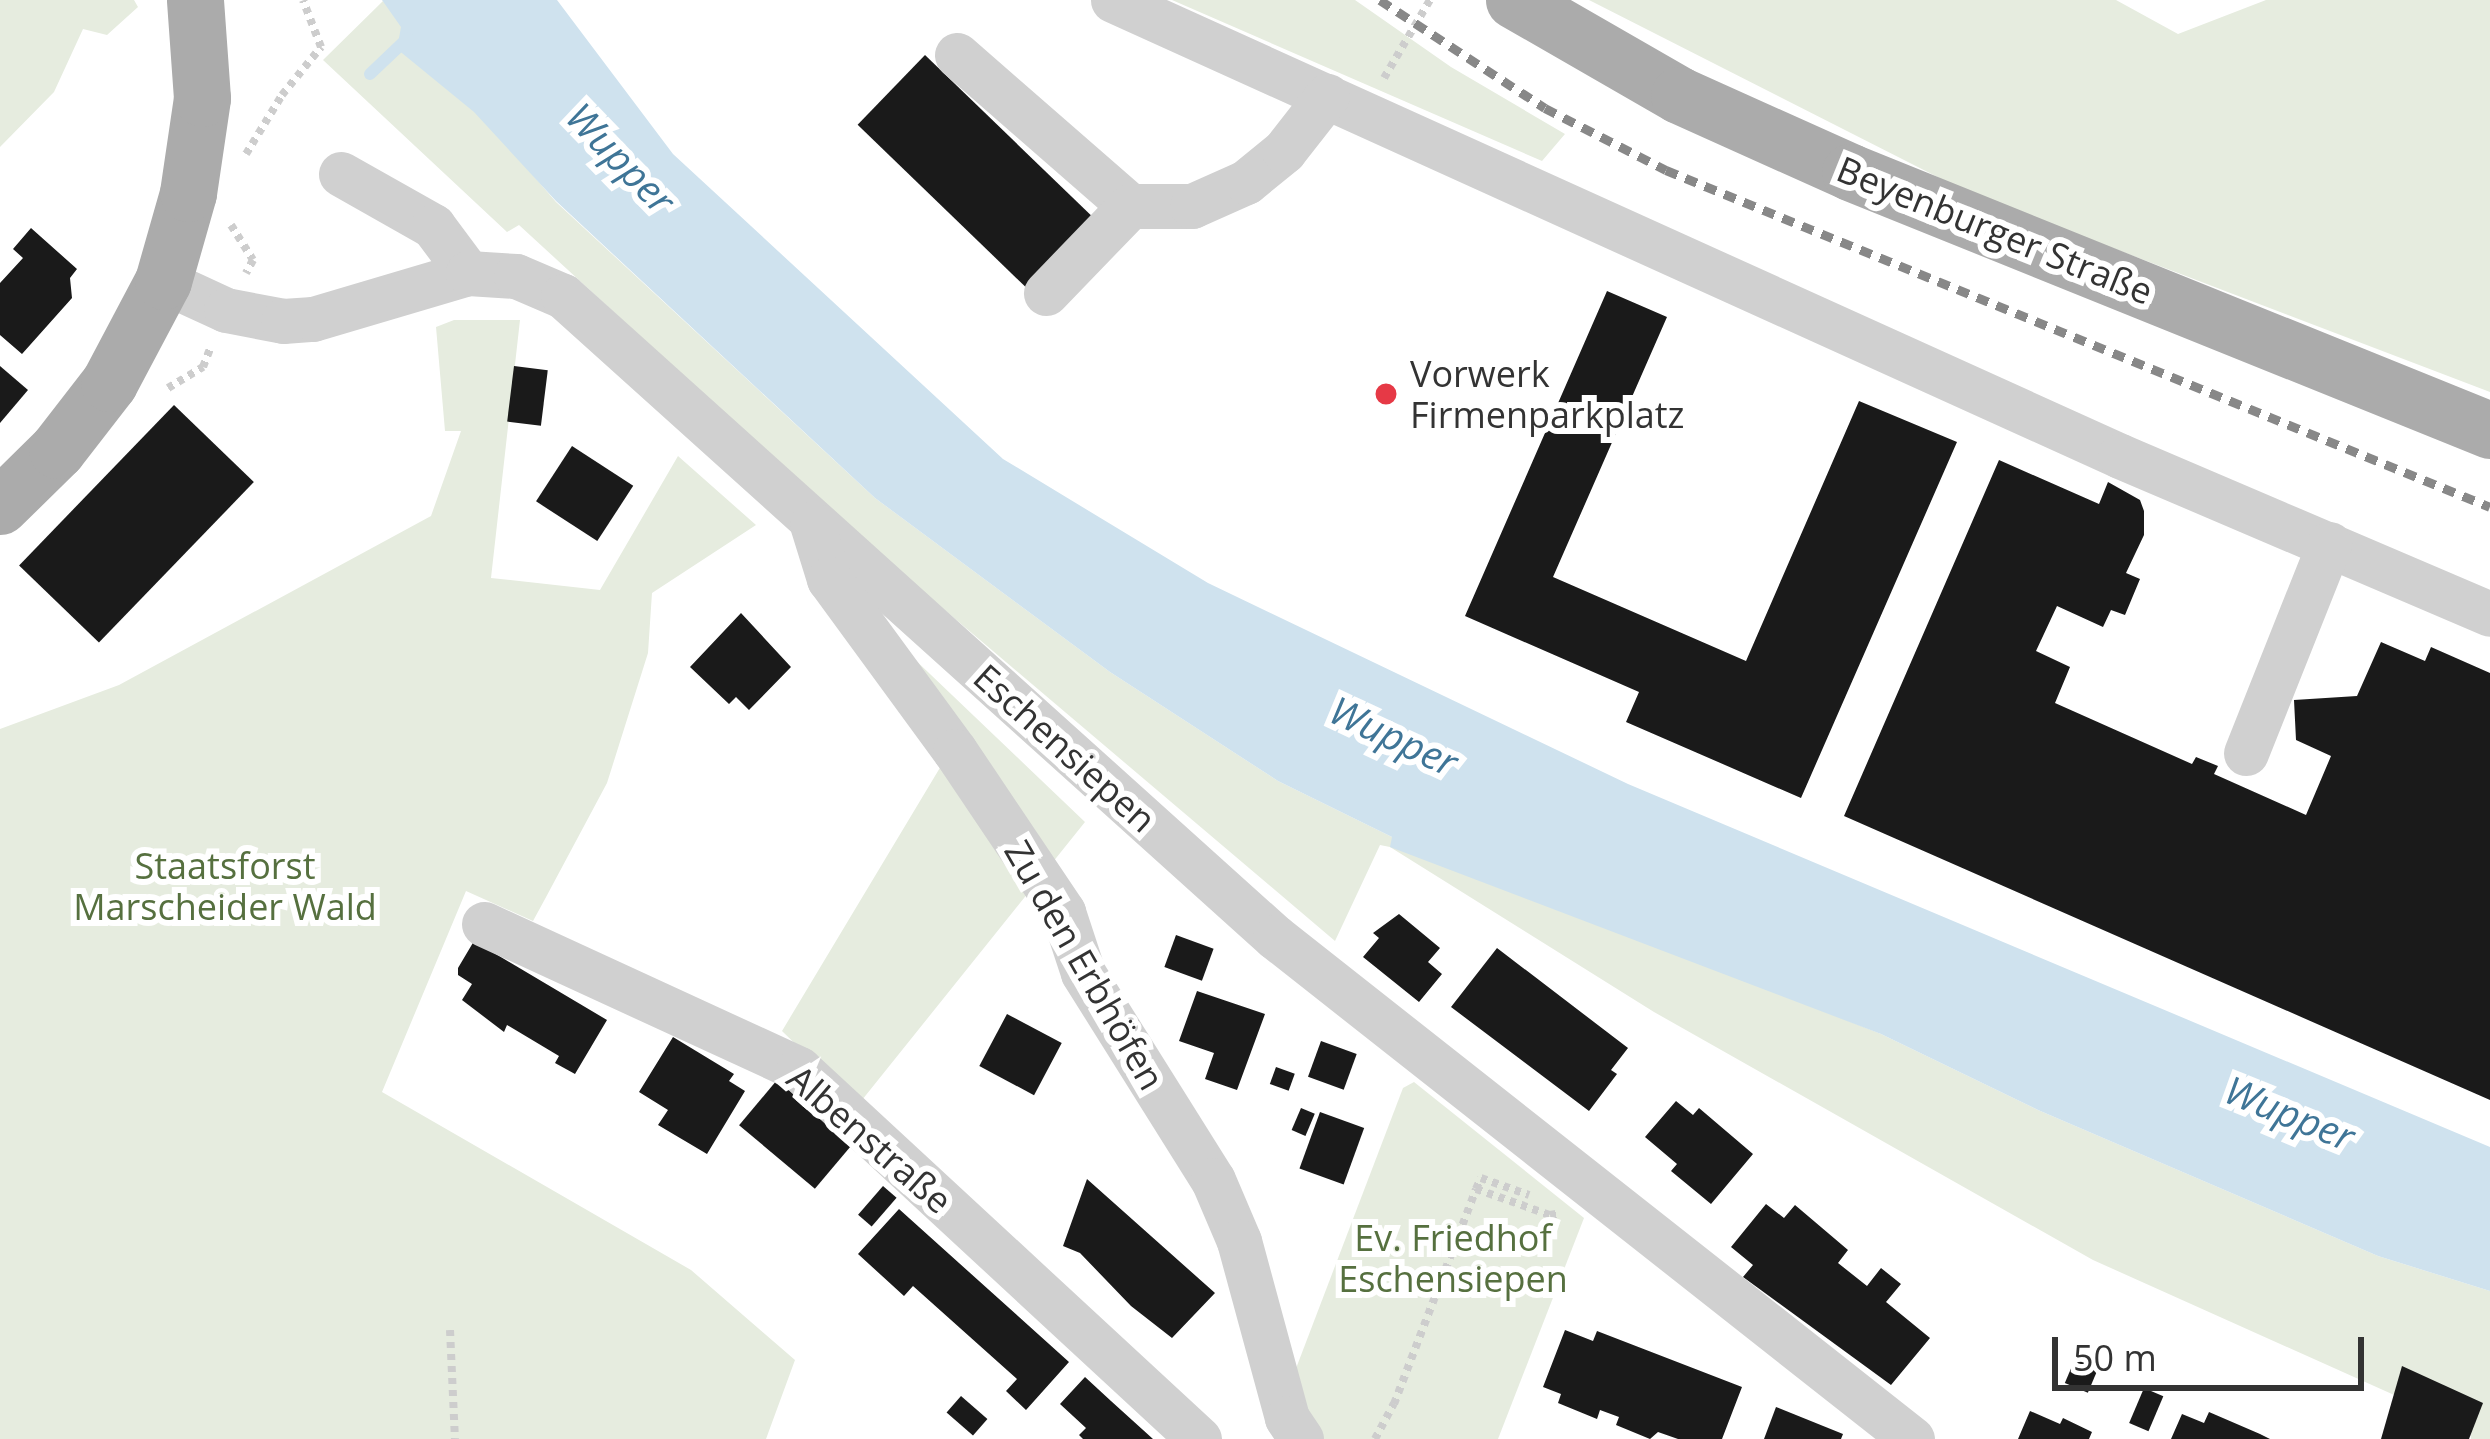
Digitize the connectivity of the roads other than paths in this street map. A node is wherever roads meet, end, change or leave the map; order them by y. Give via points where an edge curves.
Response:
1 (195, 0) edge
2 (1113, 0) edge
3 (1514, 0) edge
4 (957, 56) dead end
5 (1343, 104) junction
6 (340, 175) dead end
7 (1130, 206) junction
8 (468, 273) junction
9 (164, 281) junction
10 (1046, 293) dead end
11 (2490, 430) edge
12 (0, 506) edge
13 (812, 520) junction
14 (2329, 544) junction
15 (2490, 614) edge
16 (2246, 752) dead end
17 (484, 924) dead end
18 (1199, 1439) edge
19 (1301, 1439) edge
20 (1912, 1439) edge

1 - 9 main road via 202,98
2 - 5 street
3 - 11 main road, Beyenburger Straße via 1678,95 1850,172
4 - 7 street
5 - 7 street via 1246,182 1192,206
5 - 14 street
6 - 8 street via 433,226
7 - 10 street
8 - 9 street, Eschensiepen via 283,321 226,310
8 - 13 street, Eschensiepen via 516,276 563,296
9 - 12 main road via 109,383
13 - 19 street, Zu den Erbhöfen via 829,580 1064,913 1083,974 1213,1180 1239,1241 1287,1418
13 - 20 street, Eschensiepen via 1276,938
14 - 15 street
14 - 16 street
17 - 18 street, Albenstraße via 799,1069

